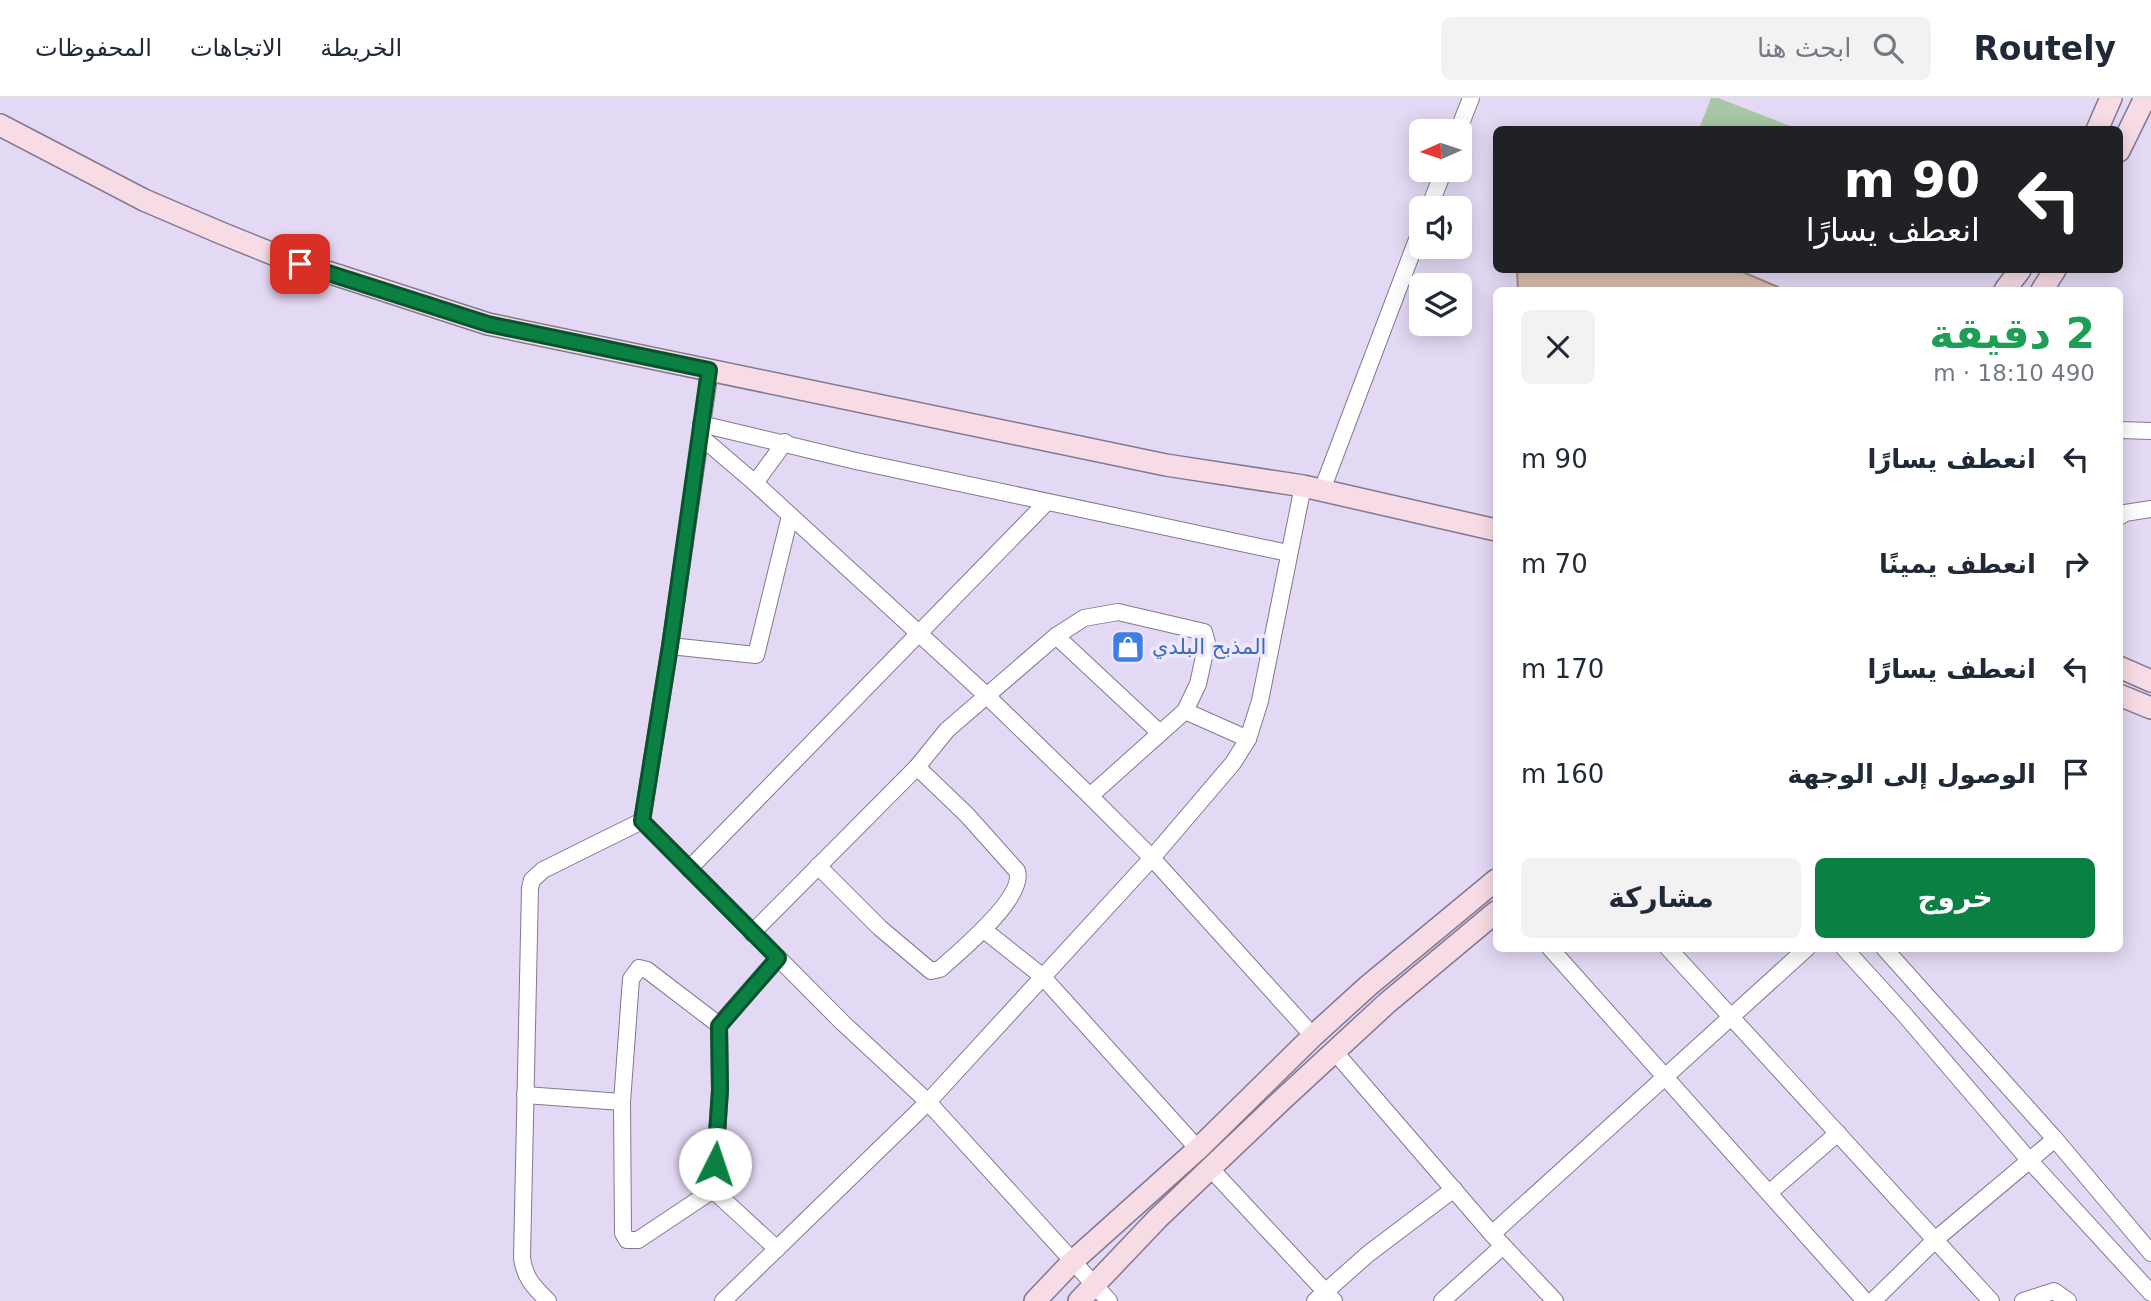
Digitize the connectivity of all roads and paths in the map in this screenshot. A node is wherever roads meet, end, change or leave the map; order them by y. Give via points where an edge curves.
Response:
1 (1471, 98) edge
2 (2111, 98) edge
3 (2145, 98) edge
4 (1463, 119) edge
5 (0, 125) edge
6 (2099, 126) edge
7 (2123, 143) edge
8 (1409, 258) edge
9 (709, 370) junction
10 (701, 430) junction
11 (2123, 430) edge
12 (2151, 431) edge
13 (785, 442) junction
14 (755, 483) junction
15 (1313, 488) junction
16 (1046, 503) junction
17 (2151, 509) edge
18 (2123, 514) edge
19 (790, 516) junction
20 (1493, 529) edge
21 (1288, 553) junction
22 (918, 634) junction
23 (1056, 636) junction
24 (670, 646) junction
25 (2123, 669) edge
26 (2151, 681) edge
27 (986, 695) junction
28 (2123, 697) edge
29 (2151, 708) edge
30 (1185, 711) junction
31 (1160, 733) junction
32 (1248, 739) junction
33 (917, 767) junction
34 (1090, 796) junction
35 (642, 821) junction
36 (1152, 858) junction
37 (818, 866) junction
38 (689, 869) junction
39 (1493, 882) edge
40 (1493, 915) edge
41 (984, 930) junction
42 (752, 933) junction
43 (1554, 952) edge
44 (1672, 952) edge
45 (1802, 952) edge
46 (1848, 952) edge
47 (1888, 952) edge
48 (778, 958) junction
49 (1899, 965) junction
50 (1042, 976) junction
51 (1878, 985) junction
52 (1729, 1017) junction
53 (719, 1026) junction
54 (1313, 1036) junction
55 (1334, 1051) junction
56 (1664, 1078) junction
57 (525, 1095) junction
58 (622, 1102) junction
59 (928, 1102) junction
60 (1838, 1133) junction
61 (2055, 1139) junction
62 (1198, 1149) junction
63 (2029, 1160) junction
64 (1211, 1169) junction
65 (1454, 1189) junction
66 (713, 1190) junction
67 (1769, 1193) junction
68 (1936, 1239) junction
69 (1497, 1240) junction
70 (777, 1249) junction
71 (2151, 1253) edge
72 (1074, 1261) junction
73 (1095, 1285) junction
74 (2151, 1293) edge
75 (1325, 1298) edge
76 (548, 1301) edge
77 (723, 1301) edge
78 (1035, 1301) edge
79 (1079, 1301) edge
80 (1110, 1301) edge
81 (1442, 1301) edge
82 (1555, 1301) edge
83 (1866, 1301) edge
84 (1873, 1301) edge
85 (1991, 1301) edge
86 (2022, 1301) edge
87 (2068, 1301) edge

1 - 4 street
2 - 6 main road
3 - 7 main road
5 - 9 main road via 144,200 278,256 488,324
8 - 15 street
9 - 10 street
9 - 15 main road via 1166,465
10 - 13 street
10 - 14 street
10 - 24 street
11 - 12 street
13 - 14 street
13 - 16 street
14 - 19 street
15 - 20 main road
15 - 21 street
16 - 21 street
16 - 22 street
17 - 18 street
19 - 22 street
19 - 24 street via 756,655
21 - 32 street
22 - 27 street
22 - 38 street
23 - 27 street
23 - 30 street via 1084,618 1118,612 1204,632 1207,643 1198,684
23 - 31 street
24 - 35 street
25 - 26 main road
27 - 33 street via 947,730
27 - 34 street
28 - 29 main road
30 - 31 street
30 - 32 street
31 - 34 street
32 - 36 street
33 - 37 street
33 - 41 street via 1017,871 1017,885
34 - 36 street
35 - 38 street
35 - 57 street via 543,870 532,880
36 - 50 street
36 - 54 street
37 - 41 street via 931,971 940,970
37 - 42 street
38 - 42 street
39 - 54 main road
40 - 55 main road
41 - 50 street
42 - 48 street
43 - 56 street
44 - 52 street
45 - 52 street
46 - 51 street
47 - 49 street
48 - 53 street
48 - 59 street
49 - 51 street
49 - 61 street
50 - 59 street
50 - 62 street
51 - 63 street
52 - 56 street
52 - 60 street
53 - 58 street via 639,968 631,979
53 - 66 street
54 - 62 main road
55 - 64 main road
55 - 65 street
56 - 67 street
56 - 69 street
57 - 58 street
57 - 76 street via 522,1258 529,1282
58 - 66 street via 623,1233 627,1240 638,1240
59 - 70 street
59 - 72 street
60 - 67 street
60 - 68 street
61 - 63 street
61 - 71 street
62 - 72 main road
63 - 68 street
63 - 74 street
64 - 73 main road
64 - 75 street
65 - 69 street
65 - 75 street
66 - 70 street
67 - 83 street
68 - 84 street
68 - 85 street
69 - 81 street
69 - 82 street
70 - 77 street
72 - 73 street
72 - 78 main road
73 - 79 main road
73 - 80 street
86 - 87 street via 2054,1291

